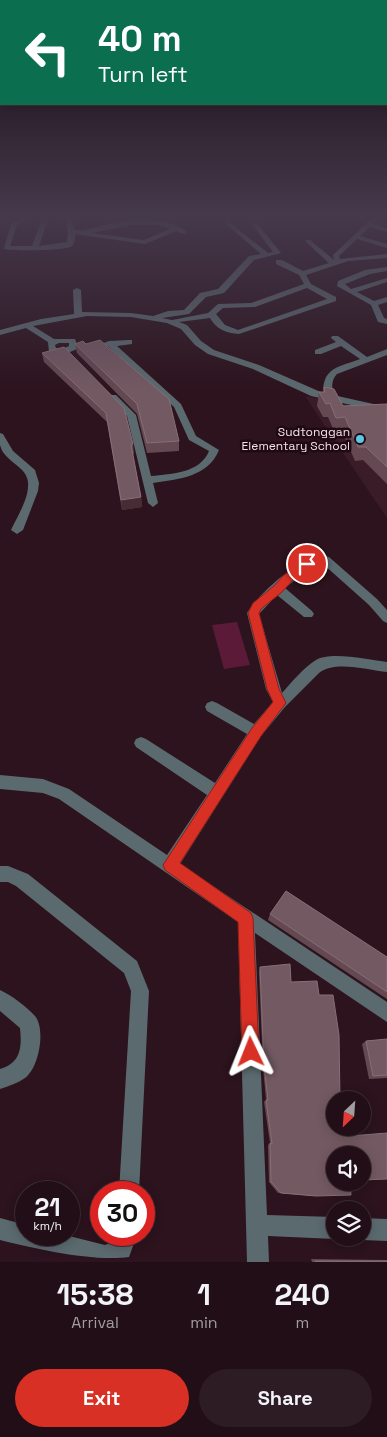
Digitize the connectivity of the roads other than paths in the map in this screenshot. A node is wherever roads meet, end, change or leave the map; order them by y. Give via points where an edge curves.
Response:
1 (236, 275) edge
2 (302, 275) edge
3 (361, 275) edge
4 (387, 280) edge
5 (308, 285) junction
6 (77, 290) dead end
7 (351, 291) junction
8 (387, 300) edge
9 (374, 304) junction
10 (78, 315) junction
11 (213, 316) junction
12 (152, 318) junction
13 (41, 321) junction
14 (169, 321) junction
15 (387, 322) edge
16 (28, 326) junction
17 (184, 328) junction
18 (0, 333) edge
19 (56, 341) junction
20 (129, 342) dead end
21 (109, 343) junction
22 (78, 349) junction
23 (318, 352) dead end
24 (387, 352) edge
25 (366, 360) junction
26 (105, 390) edge
27 (328, 397) junction
28 (387, 410) edge
29 (0, 436) edge
30 (148, 480) junction
31 (153, 503) dead end
32 (17, 530) dead end
33 (278, 589) junction
34 (308, 614) dead end
35 (387, 618) edge
36 (387, 667) edge
37 (280, 703) junction
38 (212, 707) dead end
39 (256, 732) junction
40 (140, 743) dead end
41 (0, 782) edge
42 (217, 793) junction
43 (170, 865) junction
44 (0, 874) edge
45 (246, 918) junction
46 (0, 999) edge
47 (387, 1013) edge
48 (0, 1079) edge
49 (130, 1181) edge
50 (257, 1225) junction
51 (0, 1228) edge
52 (326, 1228) edge
53 (371, 1229) edge
54 (387, 1230) edge
55 (122, 1246) edge
56 (258, 1262) edge

1 - 12 street via 221,291 203,295 186,312
2 - 5 street
3 - 7 street via 341,283
4 - 7 street
5 - 11 street via 252,305 222,306
5 - 11 street via 333,299 239,332 226,330
6 - 10 street
7 - 9 street
8 - 9 street
9 - 15 street via 381,320
10 - 12 street
10 - 13 street
11 - 14 street
11 - 17 street
12 - 14 street
13 - 16 street
13 - 19 street
14 - 17 street
16 - 18 street
16 - 19 street
17 - 27 street via 206,349
19 - 22 street via 72,341
19 - 22 street via 50,346 52,350
20 - 21 street
21 - 22 street
21 - 30 street via 178,406 192,438 214,450 206,464 195,471
23 - 25 street via 339,340
24 - 25 street
25 - 27 street via 330,375
26 - 30 street via 131,415
27 - 28 street
29 - 32 street via 8,454 32,472 34,483
30 - 31 street
33 - 34 street
33 - 35 street via 307,564 325,560
33 - 37 street via 256,606 253,613 273,689
36 - 37 street via 322,663
37 - 39 street
38 - 39 street
39 - 42 street
40 - 42 street
41 - 43 street via 43,786 64,794
42 - 43 street
43 - 45 street
44 - 49 street via 22,880 130,967 136,978 140,991
45 - 47 street
45 - 50 street
46 - 48 street via 29,1023 32,1043 26,1065 14,1076
50 - 52 street
50 - 56 street
51 - 55 street via 105,1256
53 - 54 street

